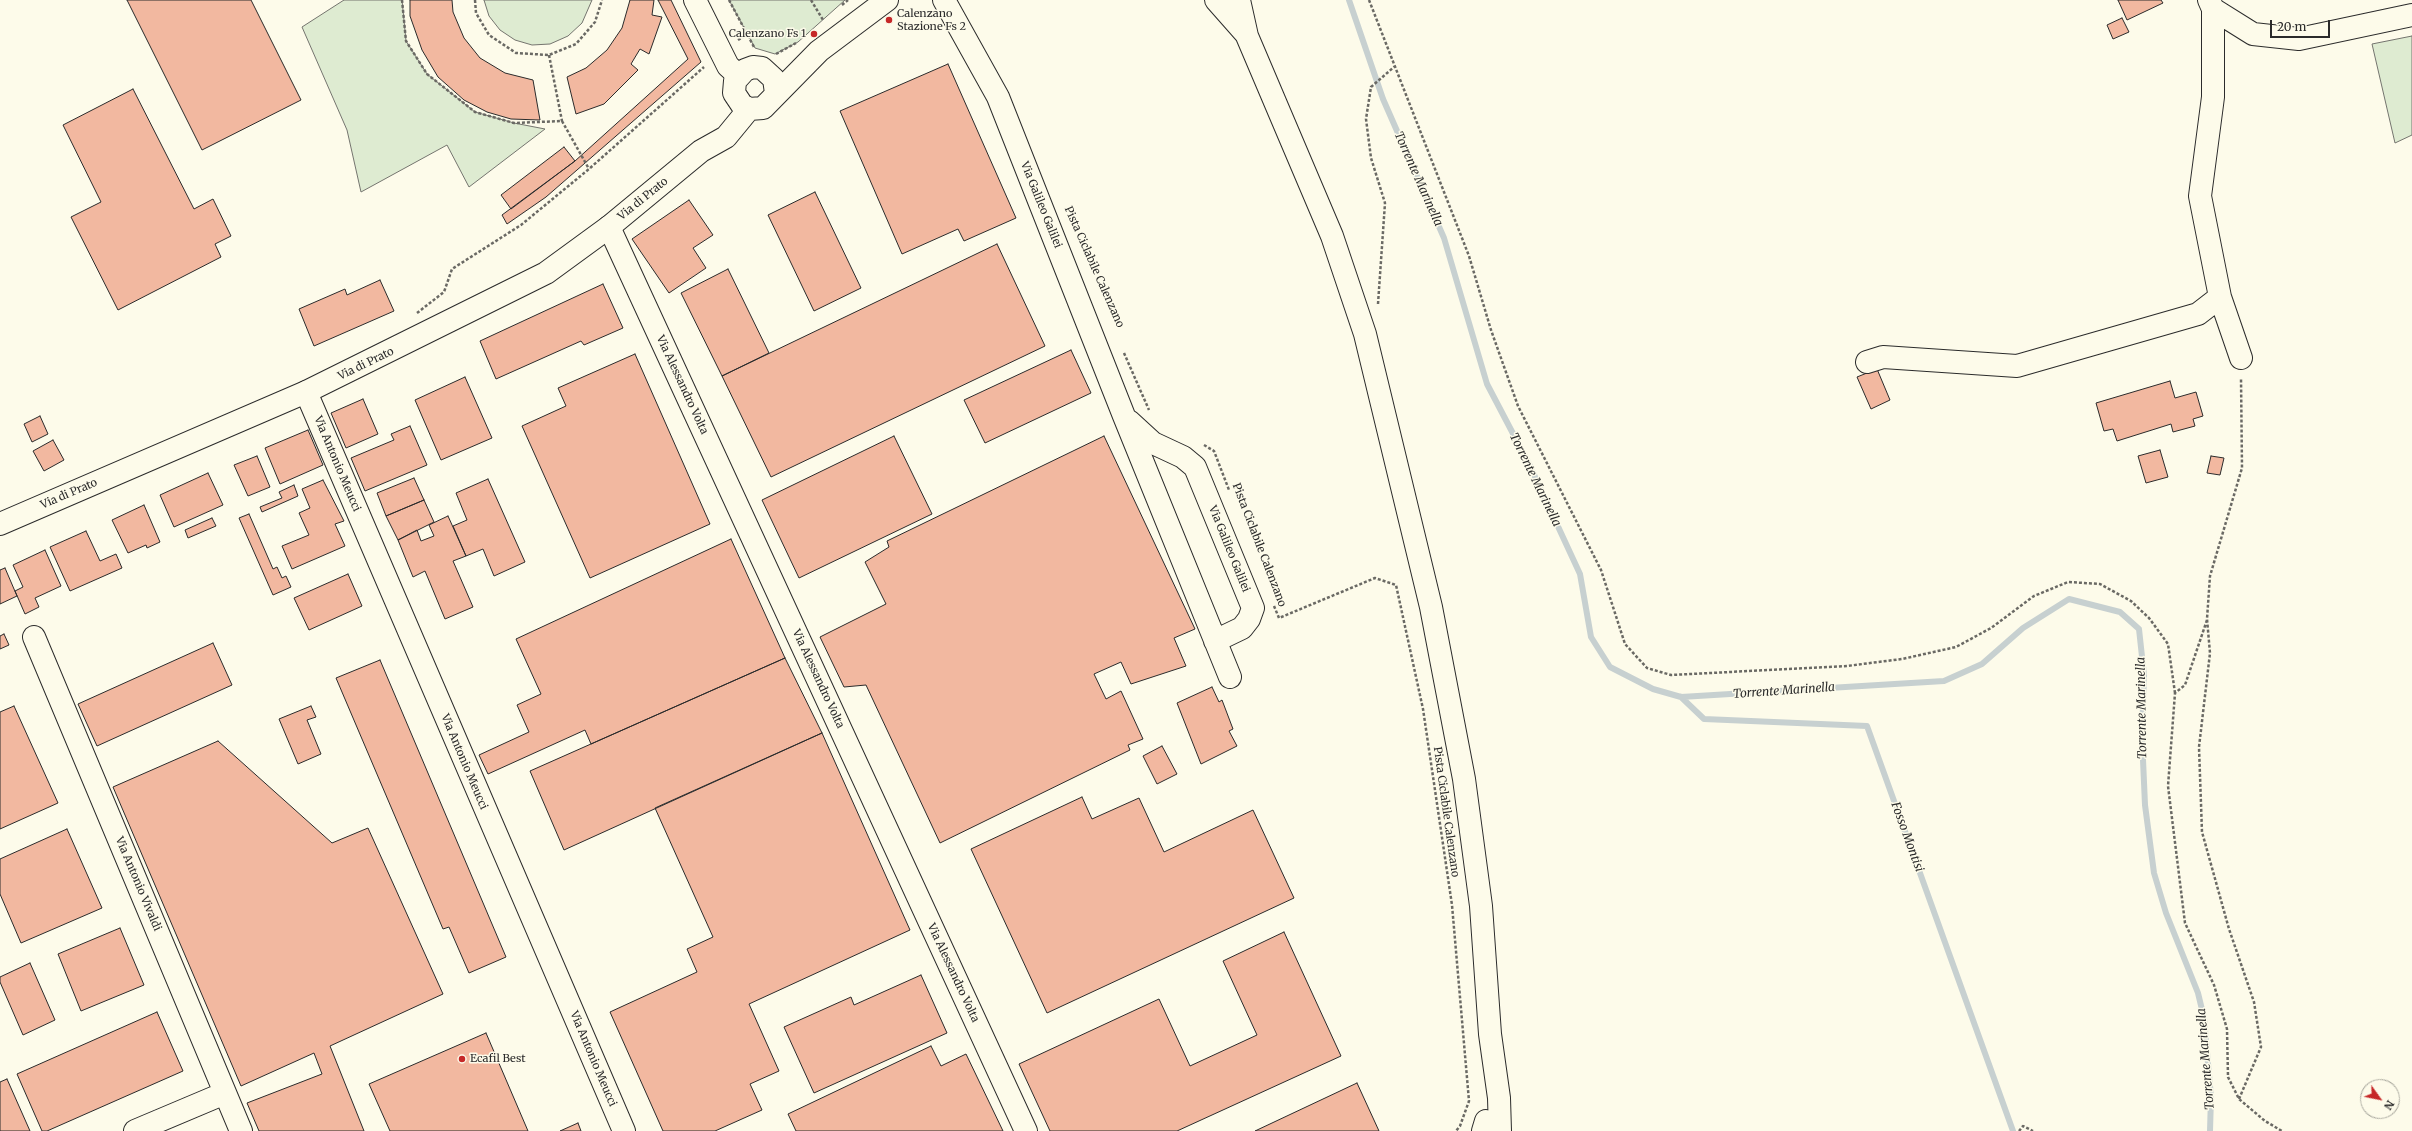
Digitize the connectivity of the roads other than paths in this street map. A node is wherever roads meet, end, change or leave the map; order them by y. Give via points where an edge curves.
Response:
1 (695, 0) edge
2 (887, 0) edge
3 (944, 0) edge
4 (1216, 0) edge
5 (1239, 0) edge
6 (2211, 4) edge
7 (2412, 15) edge
8 (1248, 36) junction
9 (819, 52) junction
10 (769, 62) junction
11 (738, 75) junction
12 (776, 94) junction
13 (743, 104) junction
14 (609, 227) junction
15 (2220, 297) junction
16 (2241, 358) road end
17 (1867, 362) dead end
18 (306, 392) junction
19 (1124, 416) junction
20 (1173, 452) junction
21 (1148, 476) junction
22 (0, 524) edge
23 (34, 637) dead end
24 (1215, 641) junction
25 (1230, 677) dead end
26 (225, 1093) junction
27 (1489, 1128) edge
28 (135, 1131) edge
29 (241, 1131) edge
30 (624, 1131) edge
31 (1026, 1131) edge

1 - 11 street via 728,66
2 - 9 street
3 - 19 street, Via Galileo Galilei via 998,96
4 - 8 street
5 - 8 street
6 - 7 street via 2253,34 2299,39
6 - 15 street via 2213,97 2200,196
8 - 27 street via 1332,236 1364,334 1432,606 1464,779 1481,906 1490,1034 1499,1098
9 - 10 street
9 - 12 street
10 - 11 street via 762,68 753,67
10 - 12 street
11 - 13 street via 734,87
12 - 13 street via 773,100 762,108
13 - 14 street, Via di Prato via 726,137 701,151
14 - 18 street, Via di Prato via 546,273
14 - 31 street, Via Alessandro Volta
15 - 16 street
15 - 17 street via 2198,314 2017,366 1883,357
18 - 22 street, Via di Prato
18 - 30 street, Via Antonio Meucci
19 - 20 street, Via Galileo Galilei via 1153,443
19 - 21 street, Via Galileo Galilei
20 - 21 street via 1155,460
20 - 24 street, Via Galileo Galilei via 1184,457 1195,467 1253,608 1242,628
21 - 24 street, Via Galileo Galilei
23 - 26 street, Via Antonio Vivaldi
24 - 25 street, Via Galileo Galilei
26 - 28 street
26 - 29 street, Via Antonio Vivaldi

